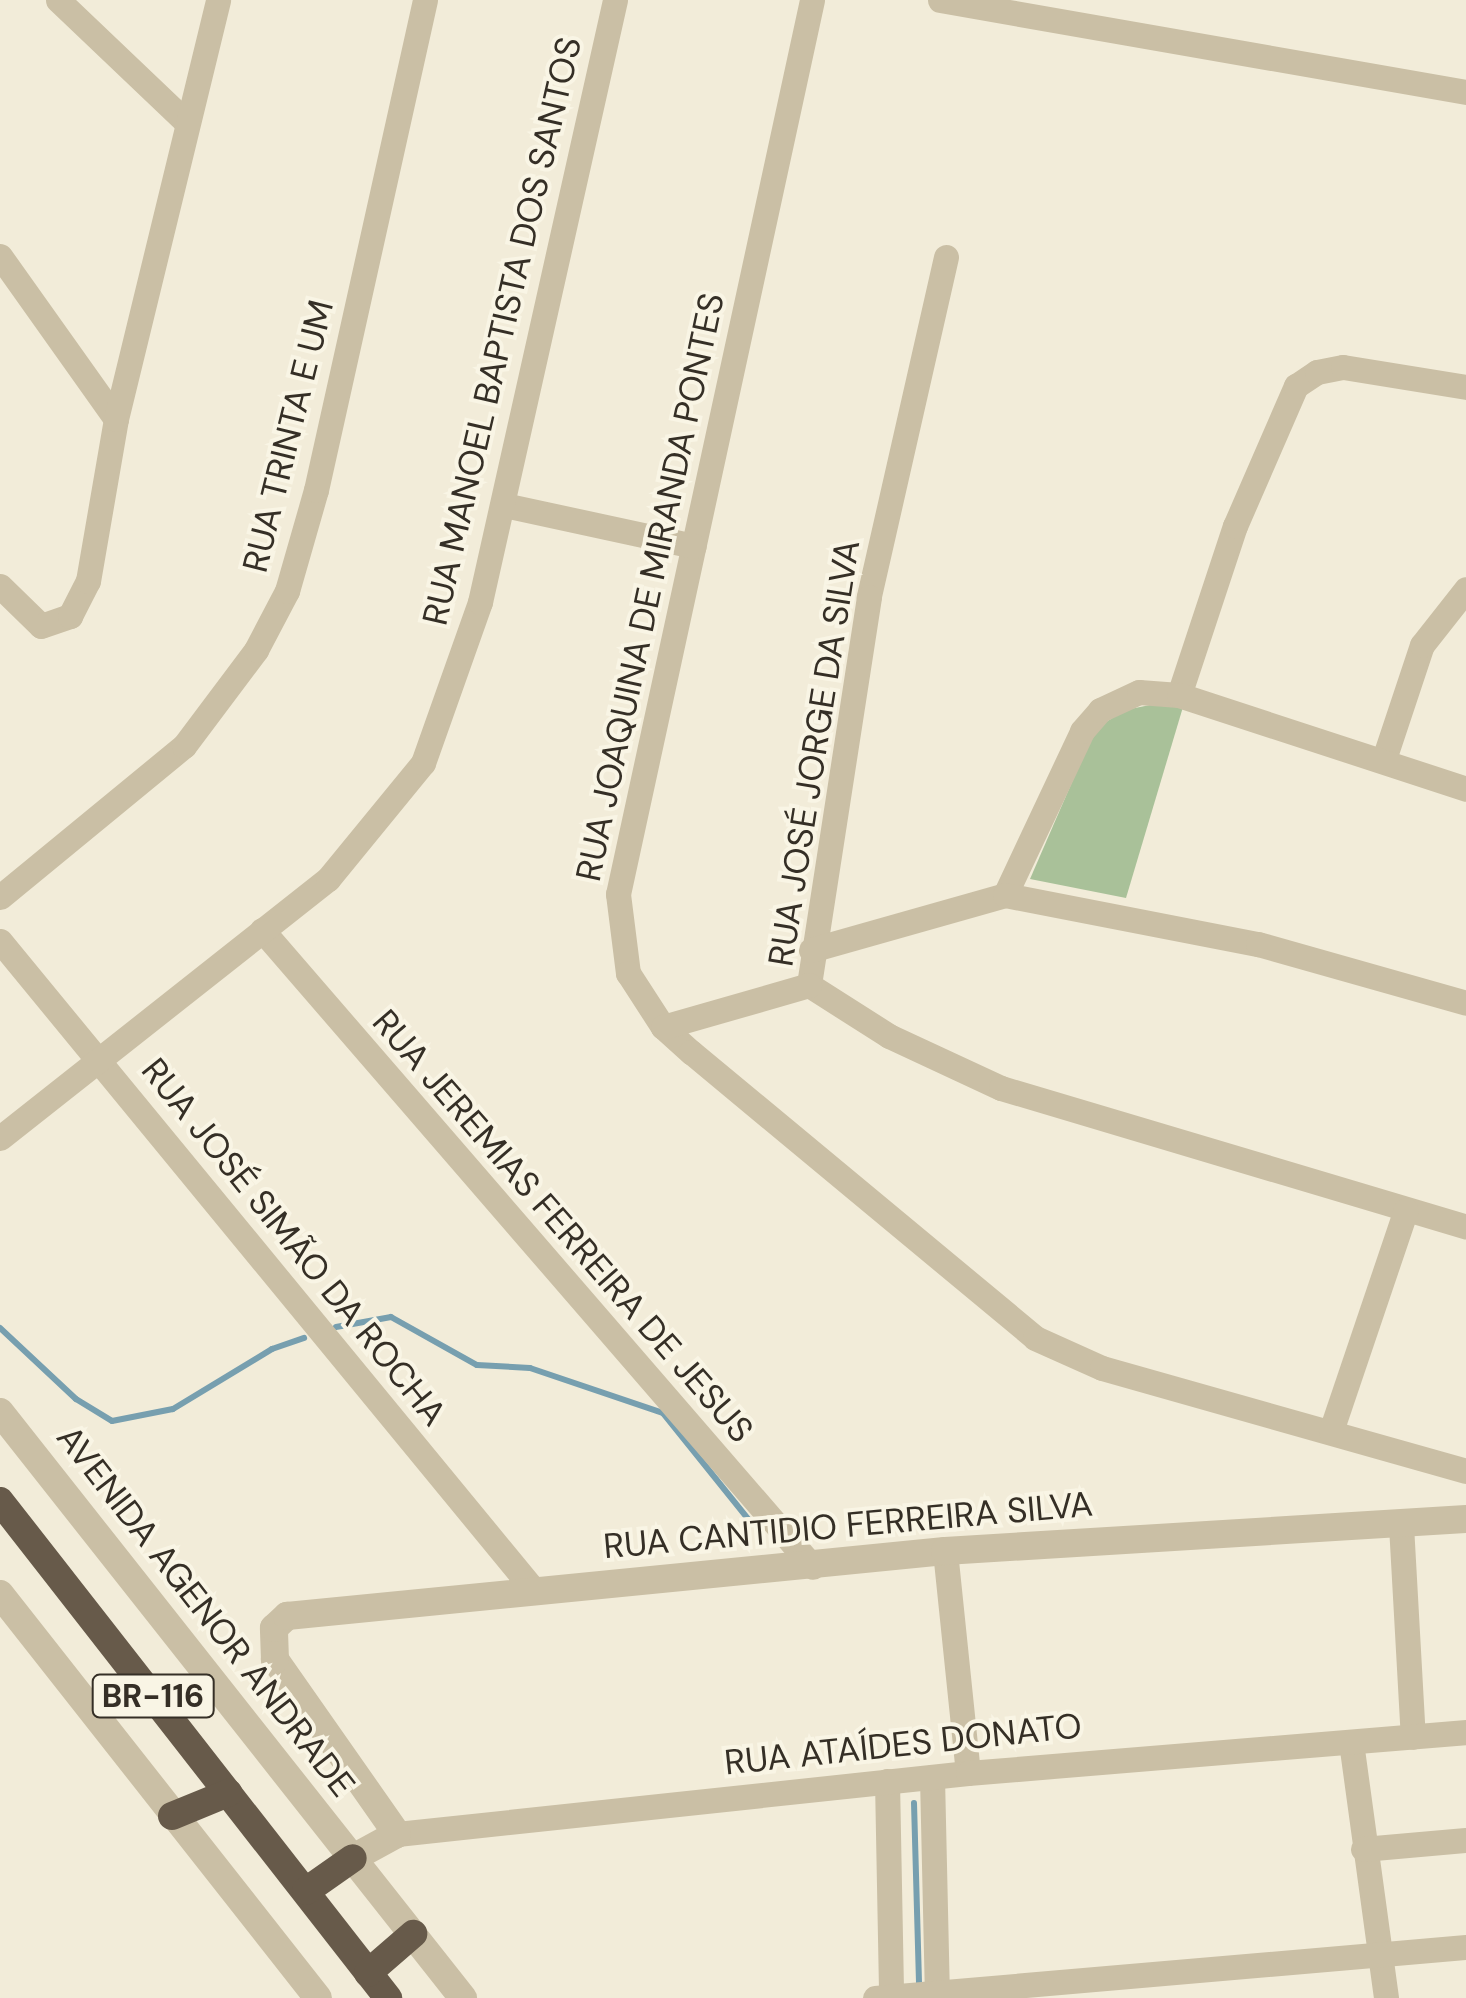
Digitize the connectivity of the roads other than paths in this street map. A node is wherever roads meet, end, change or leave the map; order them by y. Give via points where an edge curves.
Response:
1 (58, 0) edge
2 (218, 0) edge
3 (425, 0) edge
4 (615, 0) edge
5 (812, 0) edge
6 (940, 0) edge
7 (1466, 92) edge
8 (187, 123) junction
9 (0, 256) edge
10 (946, 257) dead end
11 (1466, 387) edge
12 (116, 419) junction
13 (504, 506) junction
14 (694, 546) junction
15 (0, 586) edge
16 (1466, 589) edge
17 (1180, 694) junction
18 (1384, 759) junction
19 (1466, 788) edge
20 (1005, 894) junction
21 (0, 897) edge
22 (262, 930) junction
23 (0, 941) edge
24 (811, 950) junction
25 (809, 985) junction
26 (1466, 1003) edge
27 (664, 1027) junction
28 (101, 1062) junction
29 (0, 1138) edge
30 (1406, 1210) junction
31 (1466, 1227) edge
32 (0, 1412) edge
33 (1331, 1431) junction
34 (1466, 1471) edge
35 (0, 1501) edge
36 (1466, 1519) edge
37 (1401, 1525) junction
38 (945, 1551) junction
39 (813, 1566) junction
40 (532, 1588) junction
41 (0, 1594) edge
42 (1466, 1732) edge
43 (1413, 1737) junction
44 (1350, 1742) junction
45 (968, 1773) junction
46 (932, 1777) junction
47 (887, 1781) junction
48 (228, 1793) junction
49 (172, 1816) junction
50 (397, 1834) junction
51 (1466, 1840) edge
52 (1363, 1849) junction
53 (353, 1858) junction
54 (306, 1891) junction
55 (414, 1934) junction
56 (1466, 1947) edge
57 (1378, 1951) junction
58 (368, 1972) junction
59 (937, 1995) edge
60 (886, 1997) edge
61 (318, 1998) edge
62 (388, 1998) edge
63 (463, 1998) edge
64 (1386, 1998) edge

1 - 8 street
2 - 8 street
3 - 21 street, RUA TRINTA E UM via 316,490 287,591 256,650 184,746
4 - 13 street, RUA MANOEL BAPTISTA DOS SANTOS
5 - 14 street, RUA JOAQUINA DE MIRANDA PONTES
6 - 7 street
8 - 12 street
9 - 12 street
10 - 24 street, RUA JOSÉ JORGE DA SILVA via 869,598
11 - 17 street via 1343,367 1316,372 1296,386 1235,526
12 - 15 street via 88,581 70,616 40,626
13 - 14 street
13 - 22 street, RUA MANOEL BAPTISTA DOS SANTOS via 480,602 423,762 354,852
14 - 27 street, RUA JOAQUINA DE MIRANDA PONTES via 618,894 628,972
16 - 18 street via 1422,645
17 - 18 street
17 - 20 street via 1120,698 1082,730
18 - 19 street
20 - 24 street
20 - 26 street via 1258,944
22 - 28 street, RUA MANOEL BAPTISTA DOS SANTOS
22 - 39 street, RUA JEREMIAS FERREIRA DE JESUS
23 - 28 street, RUA JOSÉ SIMÃO DA ROCHA
24 - 25 street, RUA JOSÉ JORGE DA SILVA
25 - 27 street
25 - 30 street, RUA JOSÉ JORGE DA SILVA via 889,1036 1001,1088
27 - 33 street, RUA JOAQUINA DE MIRANDA PONTES via 1035,1338 1102,1368
28 - 29 street, RUA MANOEL BAPTISTA DOS SANTOS
28 - 40 street, RUA JOSÉ SIMÃO DA ROCHA
30 - 31 street, RUA JOSÉ JORGE DA SILVA
30 - 33 street
32 - 53 street, AVENIDA AGENOR ANDRADE
33 - 34 street, RUA JOAQUINA DE MIRANDA PONTES
35 - 48 highway, BR-116
36 - 37 street, RUA CANTIDIO FERREIRA SILVA
37 - 38 street, RUA CANTIDIO FERREIRA SILVA
37 - 43 street
38 - 39 street, RUA CANTIDIO FERREIRA SILVA
38 - 45 street
39 - 40 street, RUA CANTIDIO FERREIRA SILVA
40 - 50 street, RUA CANTIDIO FERREIRA SILVA via 288,1616 274,1628 274,1660
41 - 49 street
42 - 43 street, RUA ATAÍDES DONATO
43 - 44 street, RUA ATAÍDES DONATO
44 - 45 street, RUA ATAÍDES DONATO
44 - 52 street
45 - 46 street, RUA ATAÍDES DONATO
46 - 47 street, RUA ATAÍDES DONATO
46 - 59 street
47 - 50 street, RUA ATAÍDES DONATO
47 - 60 street
48 - 49 highway
48 - 54 highway, BR-116
49 - 61 street
50 - 53 street, RUA ATAÍDES DONATO
51 - 52 street
52 - 57 street
53 - 54 highway
53 - 55 street, AVENIDA AGENOR ANDRADE
54 - 58 highway, BR-116
55 - 58 highway
55 - 63 street, AVENIDA AGENOR ANDRADE
56 - 57 street
57 - 59 street
57 - 64 street
58 - 62 highway, BR-116
59 - 60 street

